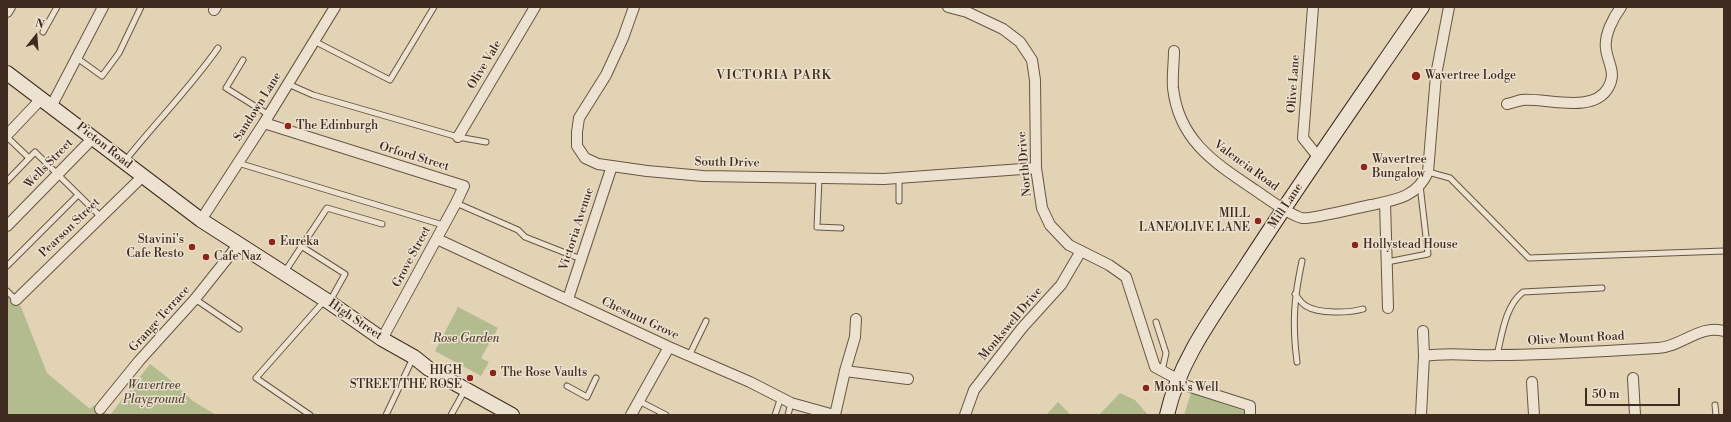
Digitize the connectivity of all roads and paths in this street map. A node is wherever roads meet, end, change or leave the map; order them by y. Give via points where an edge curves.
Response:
1 (10, 7) edge
2 (57, 7) edge
3 (103, 7) edge
4 (141, 7) edge
5 (335, 7) edge
6 (434, 7) edge
7 (535, 7) edge
8 (634, 7) edge
9 (948, 7) edge
10 (1313, 7) edge
11 (1422, 7) edge
12 (1449, 7) edge
13 (1621, 7) edge
14 (7, 12) edge
15 (44, 32) dead end
16 (314, 41) junction
17 (218, 48) dead end
18 (1174, 51) dead end
19 (76, 58) junction
20 (243, 60) dead end
21 (7, 73) edge
22 (288, 84) junction
23 (47, 101) junction
24 (1507, 104) dead end
25 (267, 119) junction
26 (7, 136) edge
27 (458, 137) junction
28 (93, 138) junction
29 (486, 142) dead end
30 (29, 158) junction
31 (1319, 158) junction
32 (124, 162) junction
33 (238, 163) junction
34 (612, 166) junction
35 (1036, 168) junction
36 (1428, 172) junction
37 (58, 174) junction
38 (143, 176) junction
39 (819, 178) junction
40 (899, 178) junction
41 (7, 181) edge
42 (1420, 185) junction
43 (464, 186) joint
44 (78, 195) junction
45 (899, 201) dead end
46 (1385, 202) junction
47 (456, 203) junction
48 (1283, 208) junction
49 (101, 217) junction
50 (201, 220) junction
51 (382, 224) dead end
52 (443, 225) junction
53 (7, 226) edge
54 (841, 228) dead end
55 (437, 239) junction
56 (238, 245) junction
57 (301, 246) junction
58 (1081, 251) junction
59 (1724, 251) edge
60 (581, 259) junction
61 (1302, 261) dead end
62 (1387, 262) junction
63 (7, 266) edge
64 (283, 274) junction
65 (1602, 288) dead end
66 (7, 291) edge
67 (1295, 294) junction
68 (195, 299) junction
69 (568, 299) junction
70 (16, 300) joint
71 (327, 301) junction
72 (1363, 308) dead end
73 (1388, 308) dead end
74 (856, 319) dead end
75 (706, 321) dead end
76 (1156, 322) dead end
77 (239, 329) dead end
78 (1423, 330) dead end
79 (1724, 331) edge
80 (382, 339) junction
81 (669, 347) junction
82 (1497, 355) junction
83 (689, 356) junction
84 (1424, 356) junction
85 (414, 357) junction
86 (1297, 362) dead end
87 (845, 371) junction
88 (1162, 372) junction
89 (596, 378) dead end
90 (1633, 378) dead end
91 (908, 379) dead end
92 (1178, 382) junction
93 (1532, 382) dead end
94 (567, 386) dead end
95 (465, 389) junction
96 (781, 397) junction
97 (639, 401) junction
98 (791, 403) junction
99 (1715, 405) dead end
100 (100, 409) dead end
101 (310, 415) edge
102 (386, 415) edge
103 (451, 415) edge
104 (512, 415) edge
105 (631, 415) edge
106 (666, 415) edge
107 (774, 415) edge
108 (788, 415) edge
109 (835, 415) edge
110 (965, 415) edge
111 (1167, 415) edge
112 (1250, 415) edge
113 (1421, 415) edge
114 (1534, 415) edge
115 (1635, 415) edge
116 (1716, 415) edge

1 - 14 street
2 - 15 lane
3 - 19 street
4 - 19 lane via 119,53 102,76
5 - 16 street, Sandown Lane
6 - 16 lane via 390,80
7 - 27 street, Olive Vale
8 - 34 street, South Drive via 606,75 579,118 577,132 577,146 585,158 598,164
9 - 35 street, North Drive via 967,12 1004,29 1020,42 1032,60 1035,80
10 - 31 street, Olive Lane via 1303,138
11 - 31 main road, Mill Lane
12 - 36 street via 1436,75
13 - 24 street via 1613,17 1609,31 1606,49 1613,72 1610,86 1603,96 1583,103 1521,100
16 - 22 street, Sandown Lane
17 - 32 lane via 198,76
18 - 48 street, Valencia Road via 1174,93 1178,110 1189,134 1214,162
19 - 23 street
20 - 25 lane via 226,88
21 - 23 main road, Picton Road
22 - 25 street, Sandown Lane
22 - 27 lane via 313,95
23 - 26 street
23 - 28 main road, Picton Road
25 - 33 street, Sandown Lane
25 - 43 street, Orford Street
26 - 30 lane
27 - 29 lane
28 - 32 main road, Picton Road
28 - 37 street, Wells Street
30 - 37 lane via 35,152
30 - 41 lane
31 - 48 main road, Mill Lane
32 - 38 main road, Picton Road
33 - 50 street, Sandown Lane
33 - 52 lane
34 - 39 street, South Drive via 703,176
34 - 60 street, Victoria Avenue
35 - 40 street, South Drive
35 - 58 street, North Drive via 1042,208 1050,225 1069,245
36 - 42 street
36 - 59 lane via 1450,178 1529,258
37 - 44 lane
37 - 53 street, Wells Street
38 - 49 street, Pearson Street
38 - 50 main road, Picton Road
39 - 40 street, South Drive
39 - 54 lane via 817,227
40 - 45 lane
42 - 46 street, Valencia Road via 1414,192
42 - 62 lane via 1428,254
43 - 47 street, Grove Street
44 - 49 lane
44 - 63 lane
46 - 48 street, Valencia Road via 1303,218
46 - 62 street
47 - 52 street, Grove Street
47 - 60 lane via 518,230 525,237
48 - 92 main road, Mill Lane via 1202,333
49 - 70 street, Pearson Street
50 - 56 main road, High Street
51 - 57 lane via 327,208
52 - 55 street, Grove Street
55 - 69 street, Chestnut Grove
55 - 80 street, Grove Street
56 - 64 main road, High Street
56 - 68 street, Grange Terrace
57 - 64 lane
57 - 71 lane via 345,274
58 - 88 street, North Drive via 1109,264 1126,277 1155,367
58 - 110 street, Monkswell Drive via 1061,285 1022,328 974,390
60 - 69 street, Victoria Avenue
61 - 67 lane
62 - 73 street
64 - 71 main road, High Street
65 - 82 lane via 1523,292 1517,296 1505,321
66 - 70 lane
67 - 72 lane via 1306,306 1329,312 1353,312
67 - 86 lane via 1293,333
68 - 77 lane
68 - 100 street, Grange Terrace
69 - 81 street, Chestnut Grove
71 - 80 main road, High Street
71 - 101 lane via 256,378
74 - 87 street via 856,337
75 - 83 lane
76 - 88 lane via 1166,353
78 - 84 street
79 - 82 street, Olive Mount Road via 1717,329 1695,333 1668,348
80 - 85 main road, High Street
81 - 83 street, Chestnut Grove
81 - 97 street
82 - 84 street, Olive Mount Road via 1443,353
83 - 96 street, Chestnut Grove
84 - 113 street
85 - 95 main road, High Street via 429,369
85 - 102 lane
87 - 91 street
87 - 109 street
88 - 92 street
89 - 94 lane via 587,397
90 - 115 street
92 - 111 main road, Mill Lane
92 - 112 street via 1250,406
93 - 114 street
95 - 103 lane
95 - 104 main road, High Street
96 - 98 street, Chestnut Grove
96 - 107 lane
97 - 105 street
97 - 106 lane
98 - 108 lane
98 - 109 street, Chestnut Grove
99 - 116 lane

